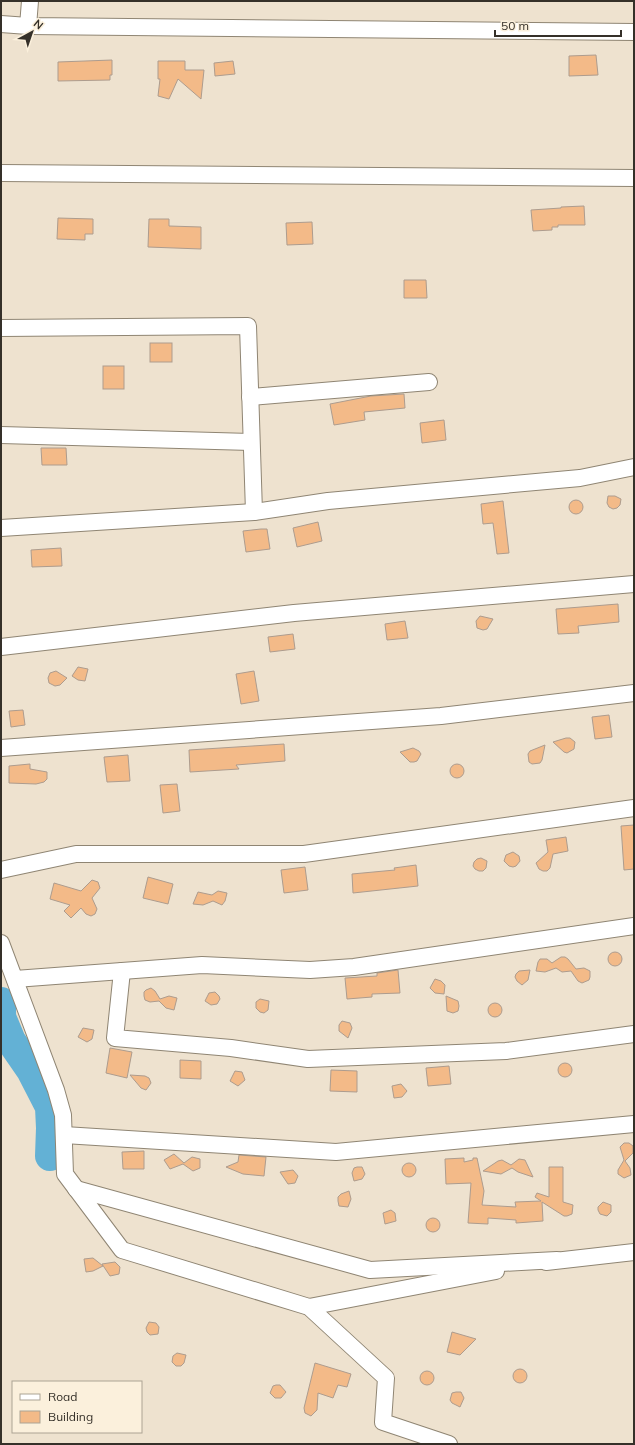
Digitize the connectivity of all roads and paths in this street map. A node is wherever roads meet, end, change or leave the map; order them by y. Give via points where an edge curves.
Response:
1 (30, 1) edge
2 (1, 24) edge
3 (28, 26) junction
4 (634, 32) edge
5 (1, 173) edge
6 (634, 178) edge
7 (1, 328) edge
8 (429, 382) dead end
9 (250, 397) junction
10 (1, 435) edge
11 (251, 442) junction
12 (634, 467) edge
13 (254, 512) junction
14 (1, 528) edge
15 (634, 584) edge
16 (1, 647) edge
17 (634, 693) edge
18 (1, 748) edge
19 (634, 808) edge
20 (1, 870) edge
21 (634, 926) edge
22 (1, 943) edge
23 (122, 971) junction
24 (15, 979) junction
25 (634, 1034) edge
26 (634, 1124) edge
27 (64, 1135) junction
28 (76, 1189) junction
29 (634, 1252) edge
30 (557, 1260) junction
31 (309, 1307) junction
32 (450, 1444) edge

1 - 3 street
2 - 3 street
3 - 4 street
5 - 6 street
7 - 9 street via 248,326
8 - 9 street
9 - 11 street
10 - 11 street
11 - 13 street
12 - 13 street via 580,478 328,502
13 - 14 street
15 - 16 street via 294,613
17 - 18 street via 441,716
19 - 20 street via 304,854 76,854
21 - 23 street via 354,967 310,970 202,965
22 - 24 street
23 - 24 street
23 - 25 street via 115,1038 231,1048 308,1059 506,1051
24 - 27 street via 64,1115
26 - 27 street via 336,1152
27 - 28 street via 65,1174
28 - 30 street via 370,1270
28 - 31 street via 122,1250
29 - 30 street
30 - 31 street
31 - 32 street via 386,1378 383,1422

